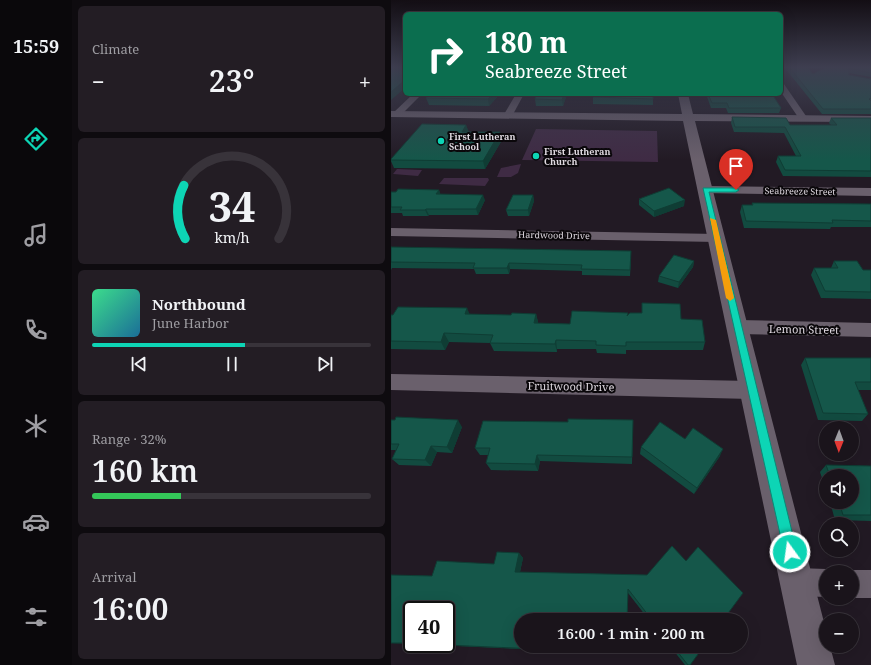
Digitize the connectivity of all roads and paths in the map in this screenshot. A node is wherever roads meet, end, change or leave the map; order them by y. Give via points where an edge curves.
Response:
1 (412, 98) edge
2 (518, 98) edge
3 (684, 98) edge
4 (789, 98) edge
5 (394, 114) edge
6 (508, 116) junction
7 (689, 117) junction
8 (803, 118) junction
9 (871, 118) edge
10 (705, 190) junction
11 (871, 192) edge
12 (391, 232) edge
13 (717, 238) junction
14 (737, 327) junction
15 (871, 330) edge
16 (391, 382) edge
17 (751, 390) junction
18 (797, 582) junction
19 (819, 583) edge
20 (859, 584) edge
21 (871, 584) edge
22 (816, 665) edge

1 - 5 street
2 - 6 street
3 - 7 street
4 - 8 street
5 - 6 street
6 - 7 street
7 - 8 street
7 - 10 street
8 - 9 street
10 - 11 street, Seabreeze Street
10 - 13 street
12 - 13 street, Hardwood Drive
13 - 14 street
14 - 15 street, Lemon Street
14 - 17 street
16 - 17 street, Fruitwood Drive
17 - 18 street
18 - 19 street
18 - 22 street
20 - 21 street

